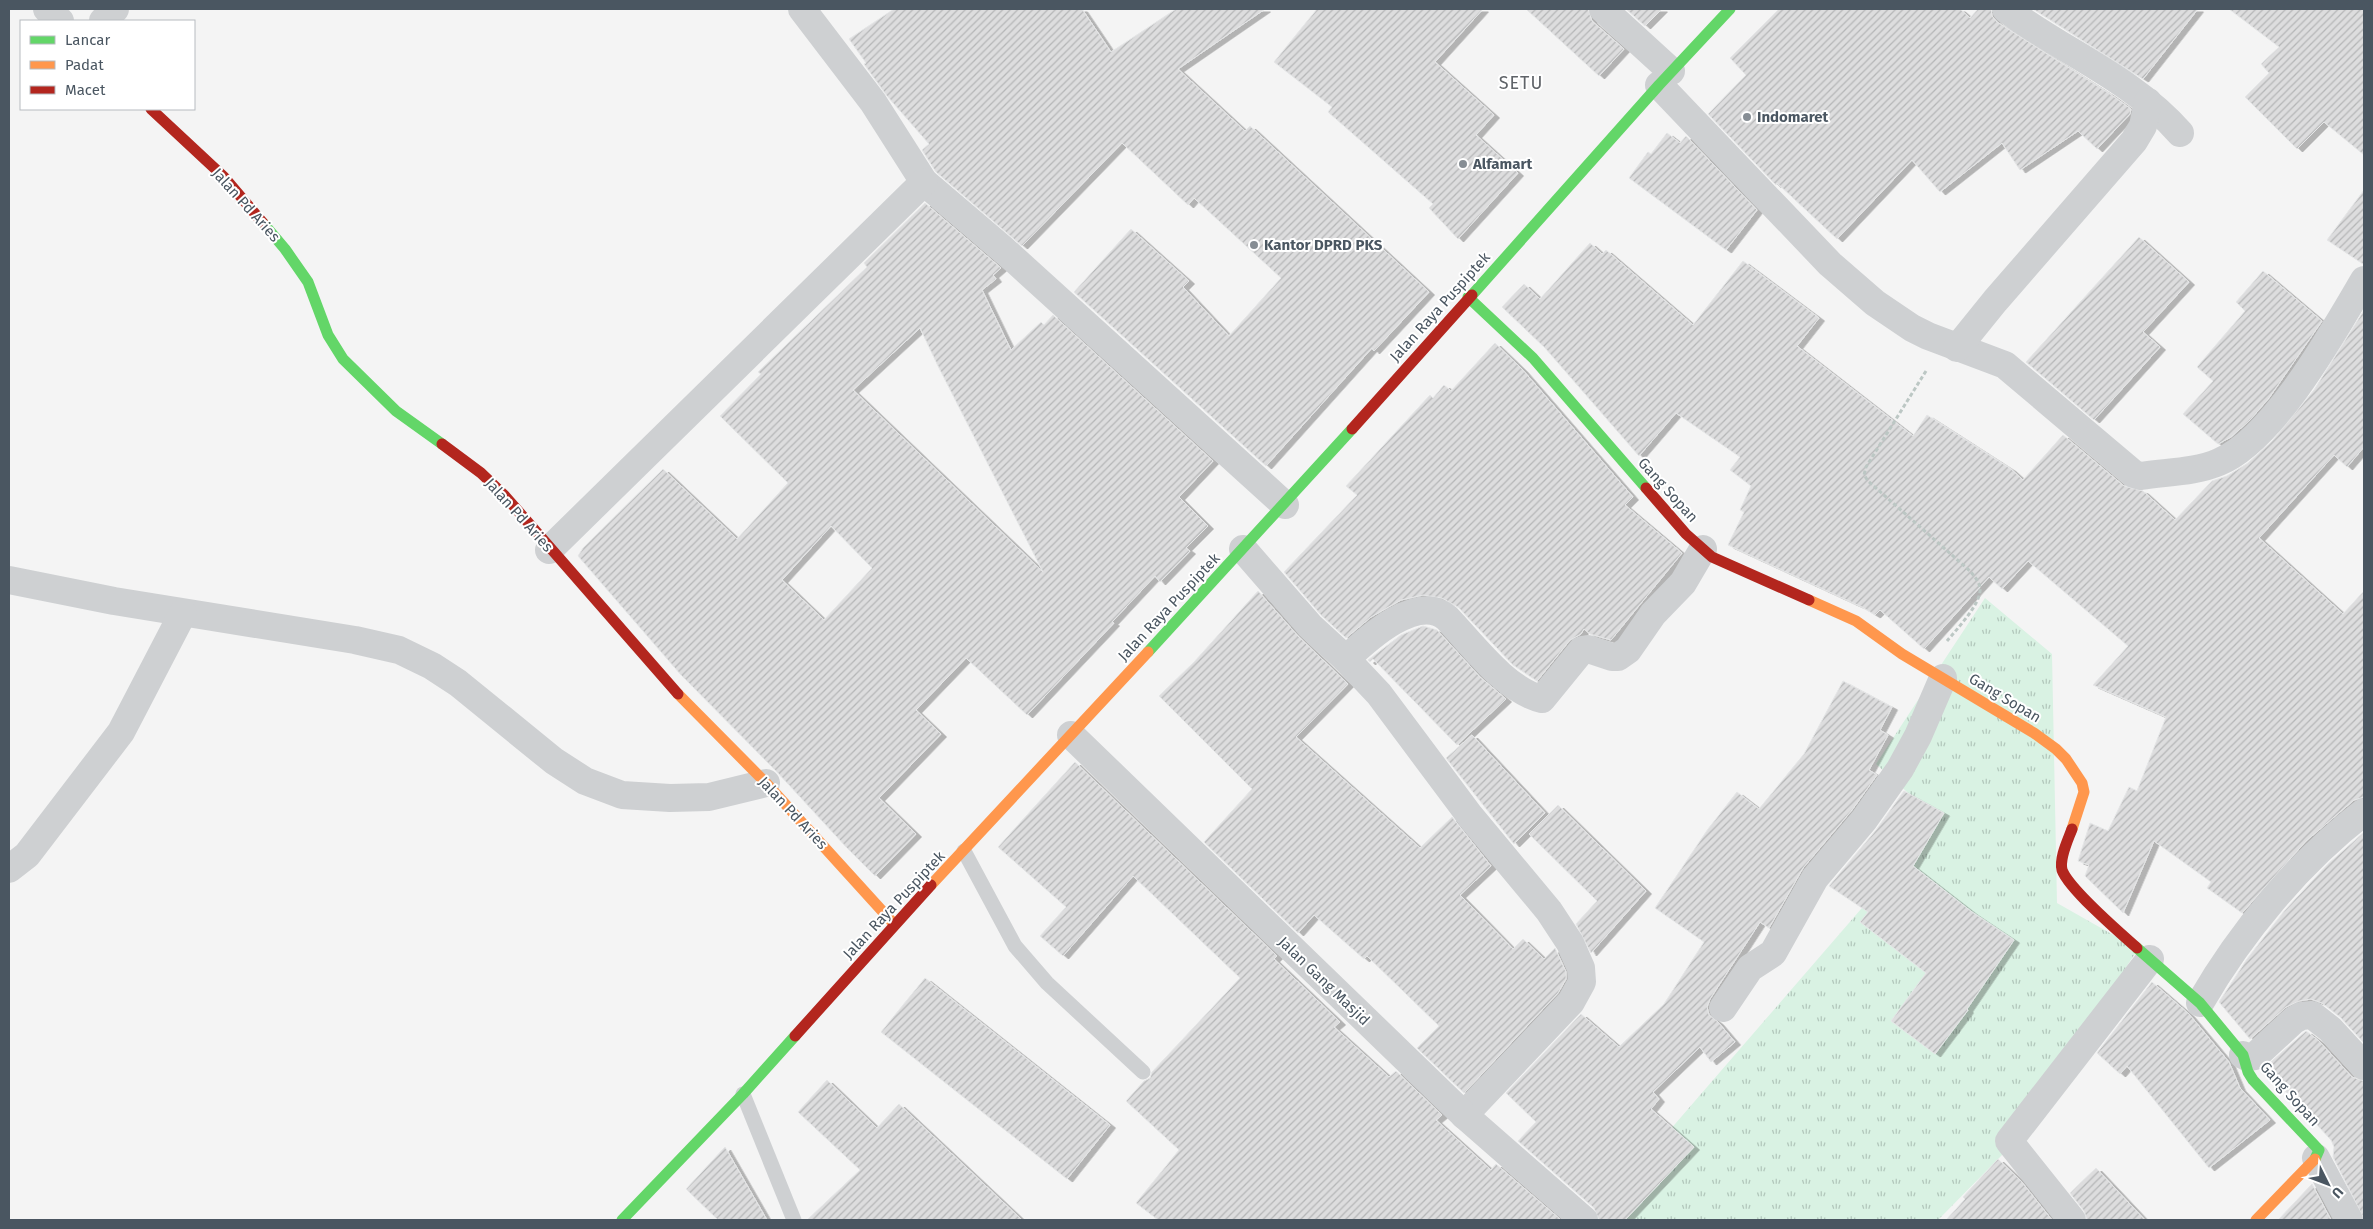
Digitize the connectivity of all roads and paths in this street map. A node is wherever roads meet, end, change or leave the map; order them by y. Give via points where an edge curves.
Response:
1 (48, 9) edge
2 (115, 9) edge
3 (802, 9) edge
4 (1603, 9) edge
5 (1730, 9) edge
6 (2006, 9) edge
7 (59, 20) edge
8 (104, 20) edge
9 (1665, 78) junction
10 (2148, 102) junction
11 (152, 110) edge
12 (2180, 133) dead end
13 (924, 182) junction
14 (2364, 280) edge
15 (1468, 297) junction
16 (1950, 345) junction
17 (1285, 505) junction
18 (1243, 549) junction
19 (1702, 549) junction
20 (549, 550) junction
21 (9, 580) edge
22 (183, 613) junction
23 (1346, 659) junction
24 (1934, 673) junction
25 (1071, 735) junction
26 (766, 783) junction
27 (2364, 812) edge
28 (964, 852) junction
29 (9, 869) edge
30 (894, 924) junction
31 (2150, 959) junction
32 (2200, 1003) junction
33 (1723, 1008) dead end
34 (2243, 1055) junction
35 (2364, 1066) edge
36 (1143, 1072) dead end
37 (744, 1094) junction
38 (1464, 1115) junction
39 (2316, 1158) junction
40 (622, 1220) edge
41 (794, 1220) edge
42 (1584, 1220) edge
43 (2072, 1220) edge
44 (2256, 1220) edge
45 (2349, 1220) edge

1 - 7 street
2 - 8 street
3 - 13 street via 873,102
4 - 9 street
5 - 9 street, Jalan Raya Puspiptek
6 - 10 street
9 - 15 street, Jalan Raya Puspiptek
9 - 16 street via 1830,264 1894,317
10 - 12 street
10 - 16 street via 2143,126 2134,142 1995,301
11 - 20 street, Jalan Pd Aries via 224,177 285,249 308,282 328,336 343,359 396,411 481,473 505,496
13 - 17 street via 1005,251
13 - 20 street
14 - 16 street via 2319,354 2262,429 2231,456 2203,467 2141,476 2134,474 2005,365
15 - 17 street, Jalan Raya Puspiptek
15 - 19 street, Gang Sopan via 1533,358
16 - 24 path via 1866,467 1864,475 1970,571 1980,585 1980,596
17 - 18 street, Jalan Raya Puspiptek
18 - 23 street via 1310,626
18 - 25 street, Jalan Raya Puspiptek
19 - 23 street via 1682,583 1653,614 1628,650 1618,657 1582,650 1542,699 1527,694 1508,681 1436,610 1418,611 1390,623 1365,640
19 - 24 street, Gang Sopan via 1722,562 1856,621
20 - 26 street, Jalan Pd Aries via 670,686
21 - 22 street
22 - 26 street via 400,650 458,682 554,761 585,780 622,795 709,797
22 - 29 street via 121,732 27,855
23 - 38 street via 1379,694 1470,816 1549,911 1570,943 1581,968 1582,982 1571,1002
24 - 31 street, Gang Sopan via 2056,748 2075,771 2084,792 2062,869 2086,900
24 - 33 street via 1918,736 1900,769 1864,820 1816,878 1773,953 1750,968
25 - 28 street, Jalan Raya Puspiptek
25 - 38 street, Jalan Gang Masjid
26 - 30 street, Jalan Pd Aries
27 - 32 street via 2324,847 2256,920
28 - 30 street, Jalan Raya Puspiptek
28 - 36 lane via 1015,946 1046,983
30 - 37 street, Jalan Raya Puspiptek
31 - 32 street, Gang Sopan
31 - 43 street via 2009,1141
32 - 34 street, Gang Sopan
34 - 35 street via 2255,1056 2294,1020 2312,1015 2330,1029
34 - 39 street, Gang Sopan via 2253,1080 2317,1147 2319,1154
37 - 40 street, Jalan Raya Puspiptek
37 - 41 lane
38 - 42 street, Jalan Gang Masjid
39 - 44 street
39 - 45 street

